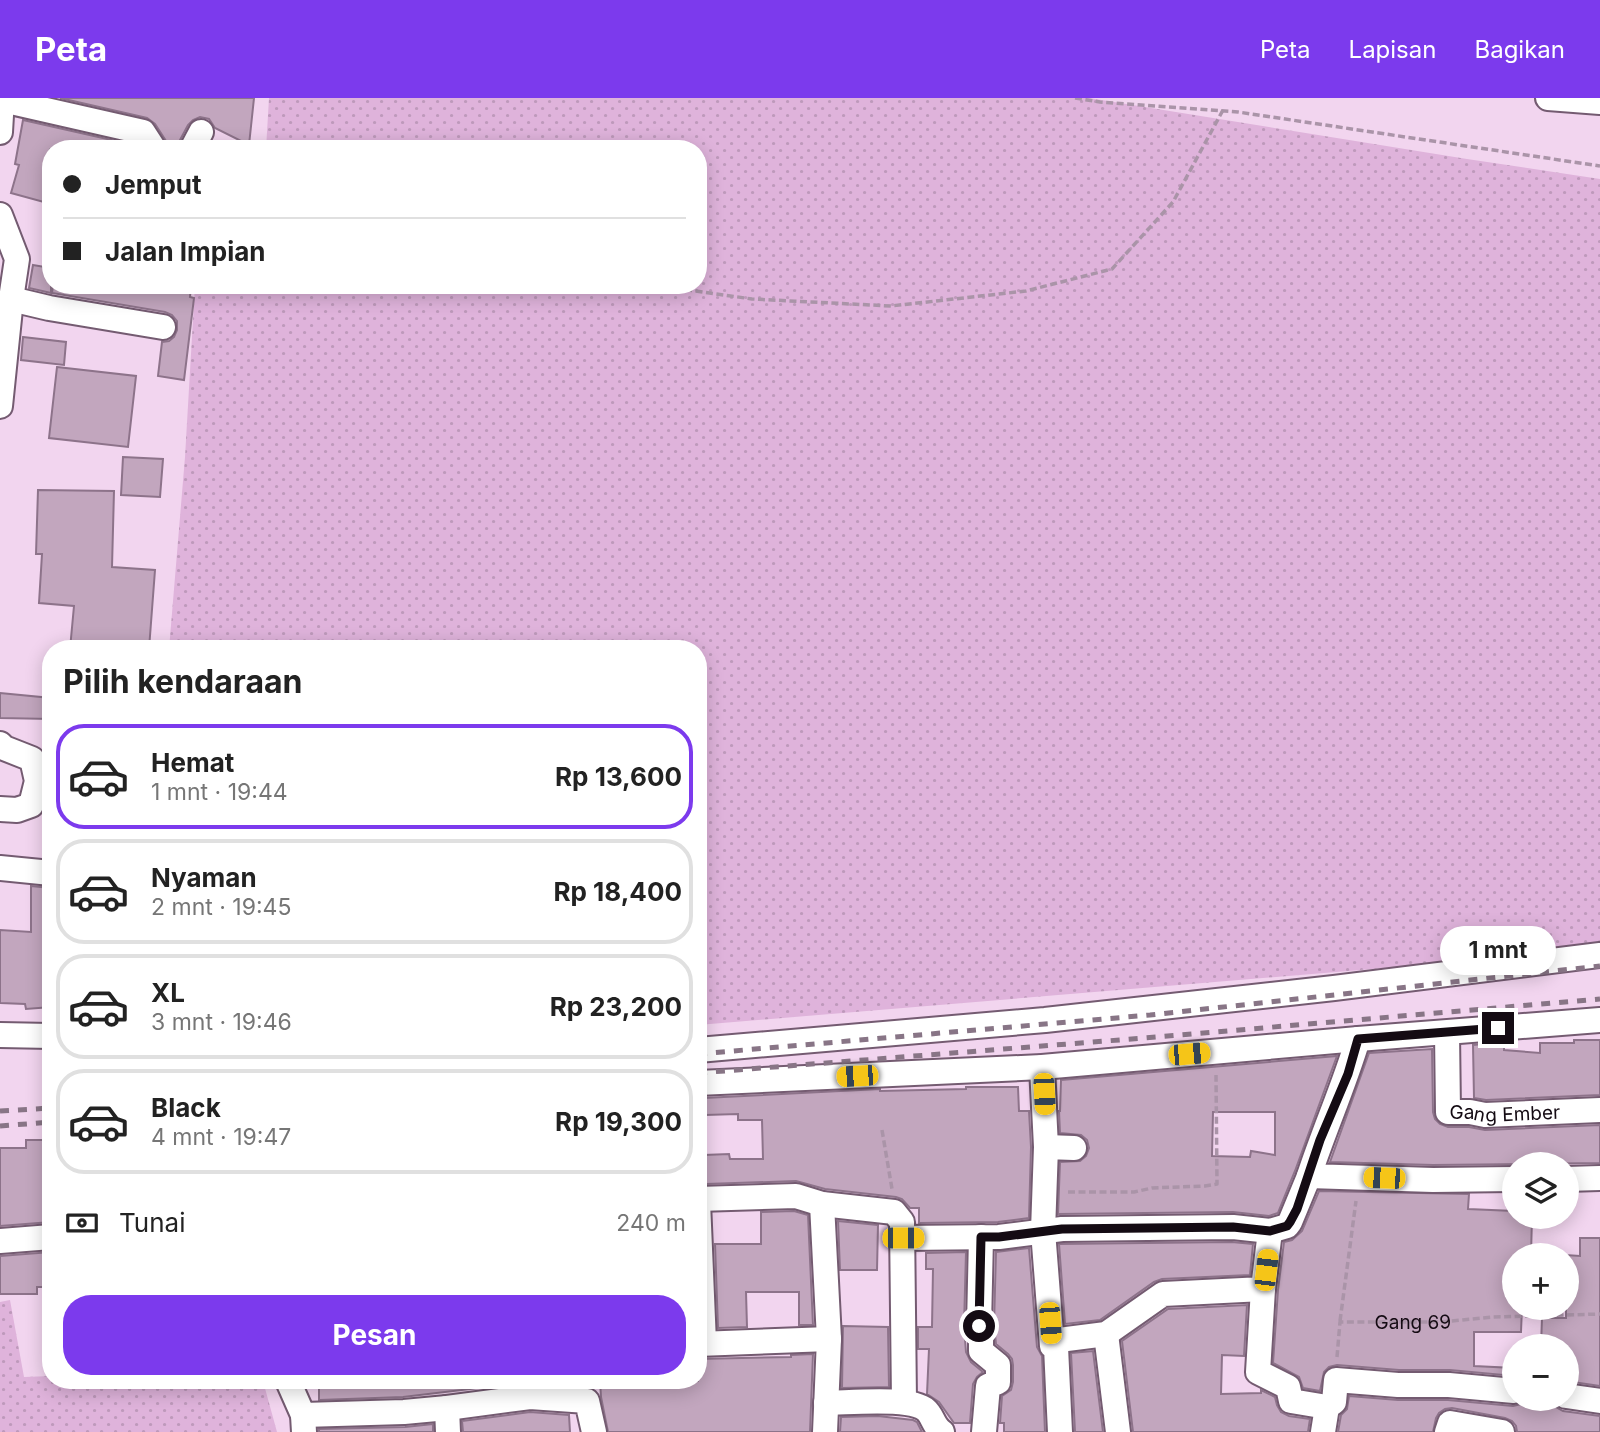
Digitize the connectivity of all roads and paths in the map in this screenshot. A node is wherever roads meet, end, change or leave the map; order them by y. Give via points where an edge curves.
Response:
1 (1075, 98) edge
2 (1548, 98) edge
3 (2, 99) edge
4 (1600, 102) edge
5 (1223, 110) junction
6 (0, 132) edge
7 (148, 140) edge
8 (1600, 166) edge
9 (0, 215) edge
10 (707, 293) edge
11 (11, 299) junction
12 (163, 327) dead end
13 (3, 344) edge
14 (0, 406) edge
15 (0, 744) edge
16 (0, 809) edge
17 (0, 868) edge
18 (42, 872) edge
19 (1600, 955) edge
20 (1600, 1020) edge
21 (1447, 1033) junction
22 (0, 1035) edge
23 (42, 1036) edge
24 (1358, 1039) junction
25 (707, 1049) edge
26 (1216, 1052) junction
27 (1042, 1068) junction
28 (707, 1083) edge
29 (1600, 1110) edge
30 (882, 1130) dead end
31 (1046, 1147) junction
32 (1074, 1148) dead end
33 (1309, 1176) junction
34 (1359, 1178) junction
35 (1600, 1178) edge
36 (1502, 1179) edge
37 (1579, 1179) edge
38 (1045, 1192) junction
39 (707, 1200) edge
40 (822, 1204) junction
41 (894, 1212) junction
42 (1044, 1231) junction
43 (1270, 1231) junction
44 (981, 1237) junction
45 (42, 1238) edge
46 (903, 1238) junction
47 (0, 1241) edge
48 (1263, 1289) junction
49 (1600, 1314) edge
50 (1340, 1322) junction
51 (1106, 1335) junction
52 (829, 1339) junction
53 (707, 1343) edge
54 (1056, 1347) junction
55 (1336, 1380) junction
56 (291, 1389) edge
57 (529, 1389) edge
58 (1502, 1390) edge
59 (1579, 1398) edge
60 (904, 1401) junction
61 (1600, 1401) edge
62 (826, 1403) junction
63 (1327, 1407) junction
64 (447, 1420) edge
65 (304, 1423) edge
66 (938, 1431) edge
67 (594, 1432) edge
68 (825, 1432) edge
69 (984, 1432) edge
70 (1060, 1432) edge
71 (1118, 1432) edge
72 (1323, 1432) edge
73 (1447, 1432) edge
74 (1502, 1432) edge

1 - 5 path
2 - 4 street
3 - 6 street
3 - 7 street via 143,132
5 - 8 path
5 - 10 path via 1173,202 1112,268 1026,291 891,306
9 - 11 street via 17,259
11 - 12 street
11 - 13 street
13 - 14 street
15 - 16 street via 32,759 37,781 31,805
17 - 18 street
19 - 25 street via 1059,1019
20 - 21 street
21 - 24 street
21 - 29 street, Gang Ember via 1448,1112
22 - 23 street
24 - 26 street
24 - 33 street
26 - 27 street
26 - 38 path via 1217,1184 1134,1192
27 - 28 street
27 - 31 street
30 - 41 path
31 - 32 street
31 - 38 street
33 - 34 street
33 - 43 street via 1290,1222
34 - 36 street
34 - 50 path
35 - 37 street
38 - 42 street
39 - 40 street via 796,1196
40 - 41 street
40 - 52 street
41 - 46 street via 902,1222
42 - 43 street via 1233,1227
42 - 44 street
42 - 54 street via 1052,1346
43 - 48 street
44 - 46 street
44 - 69 street via 981,1352 998,1365 998,1382 988,1386
45 - 47 street
46 - 60 street
48 - 51 street via 1163,1294
48 - 63 street via 1258,1372 1288,1387 1291,1401
49 - 50 path, Gang 69
50 - 55 path
51 - 54 street via 1059,1340
51 - 71 street
52 - 53 street
52 - 62 street
54 - 70 street
55 - 58 street
55 - 63 street via 1334,1402
56 - 65 street
57 - 64 street
57 - 67 street via 587,1401
59 - 61 street
60 - 62 street
60 - 66 street via 926,1410
62 - 68 street
63 - 72 street
64 - 65 street via 404,1412
73 - 74 street via 1450,1423

